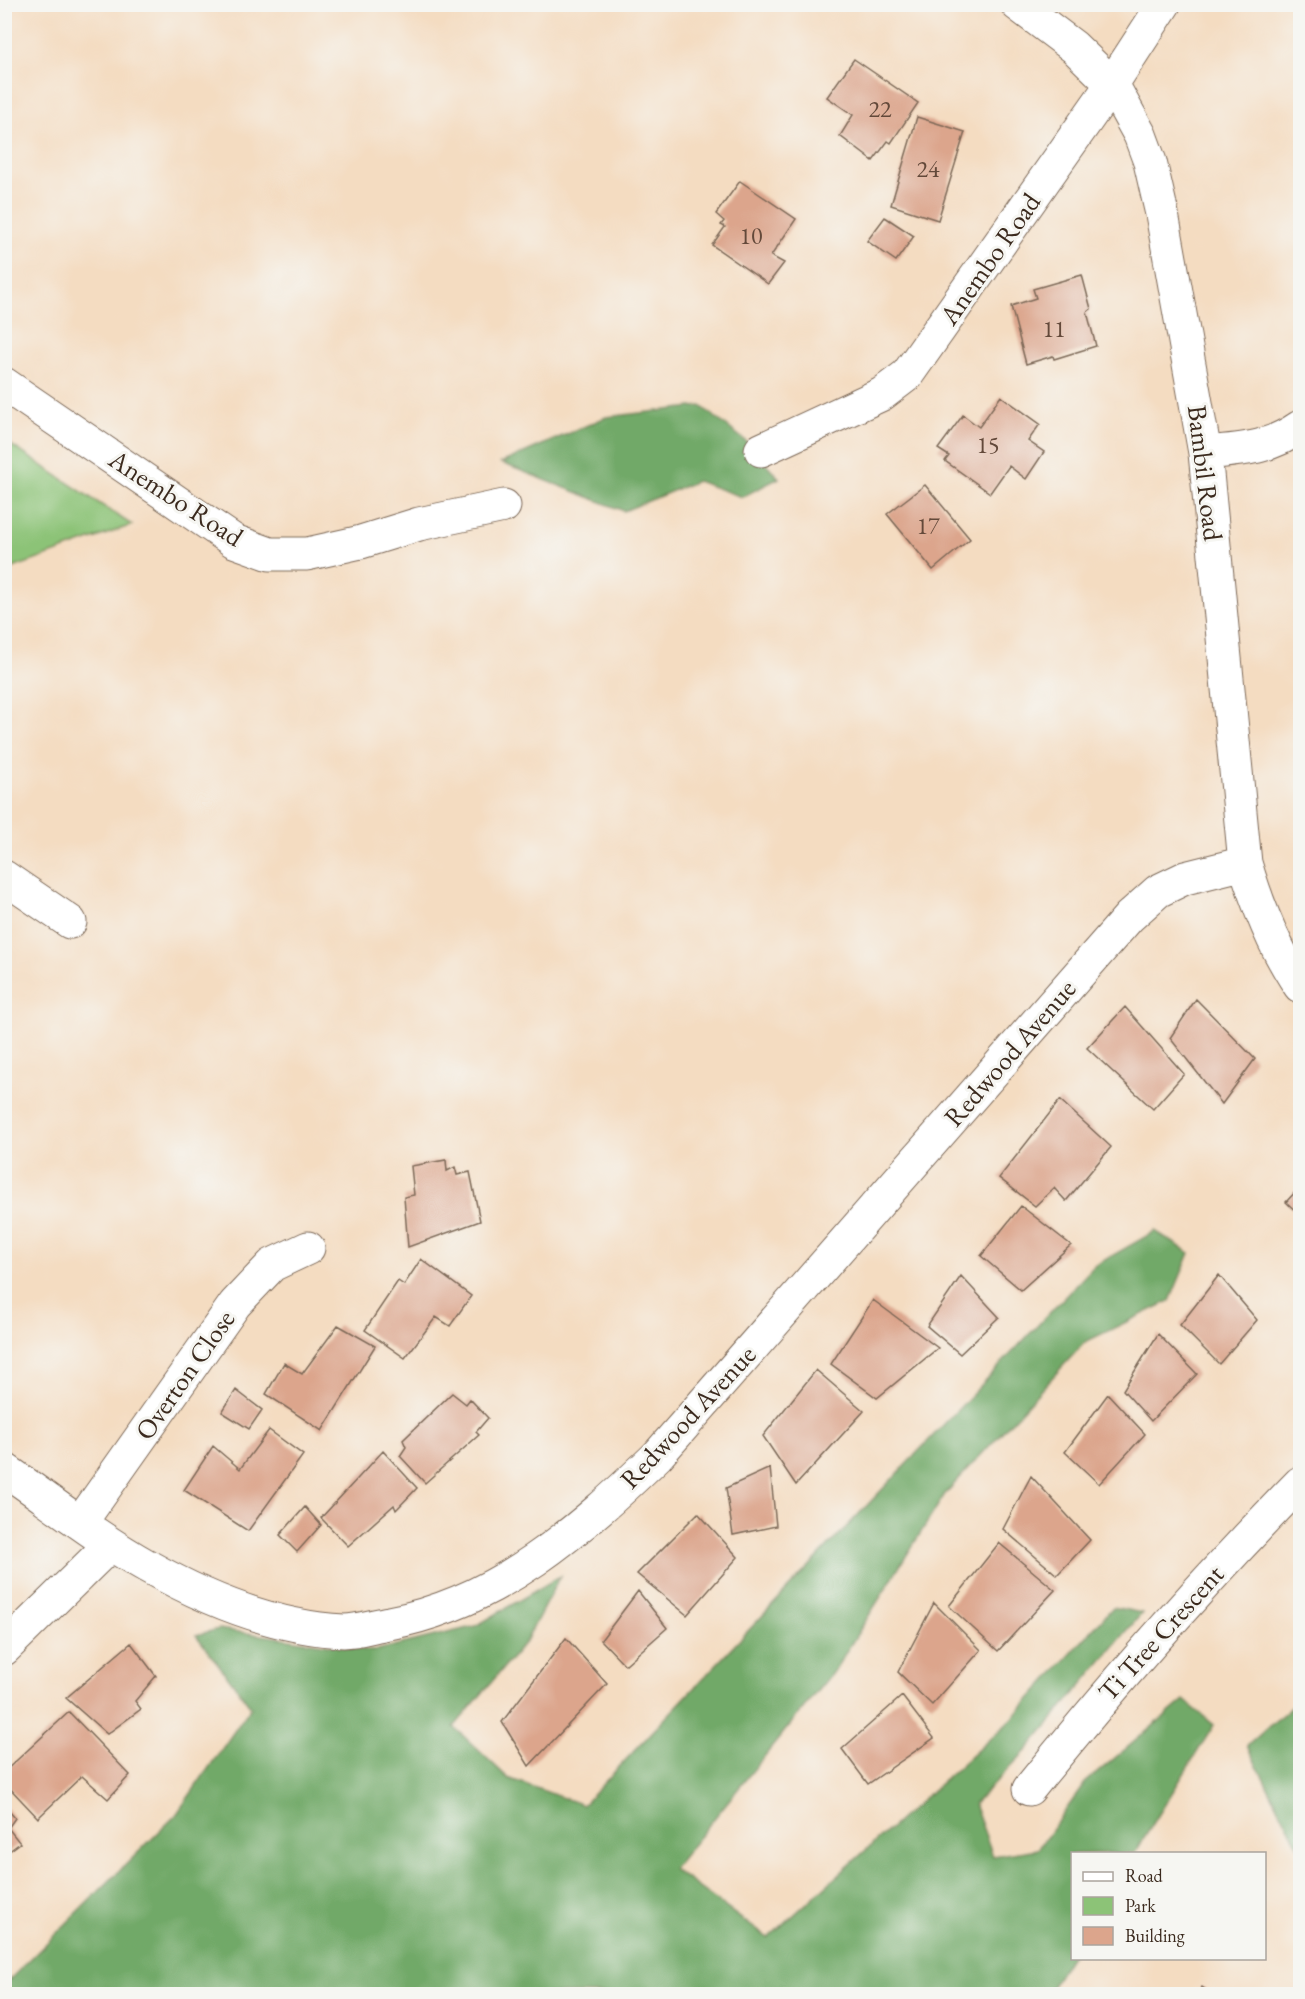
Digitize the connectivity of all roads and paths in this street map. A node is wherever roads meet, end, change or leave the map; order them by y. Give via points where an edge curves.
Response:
1 (1017, 4) edge
2 (1164, 4) edge
3 (1112, 84) junction
4 (4, 384) edge
5 (1300, 427) edge
6 (761, 450) dead end
7 (1205, 453) junction
8 (504, 506) dead end
9 (1245, 863) junction
10 (4, 878) edge
11 (70, 922) dead end
12 (1300, 986) edge
13 (308, 1248) dead end
14 (4, 1469) edge
15 (1300, 1483) edge
16 (81, 1522) junction
17 (110, 1545) junction
18 (4, 1649) edge
19 (1029, 1789) dead end

1 - 3 street, Bambil Road via 1074,47
2 - 3 street, Anembo Road
3 - 6 street, Anembo Road via 907,375 882,394
3 - 7 street, Bambil Road via 1150,162
4 - 8 street, Anembo Road via 234,540 270,554 307,554
5 - 7 street via 1259,448
7 - 9 street, Bambil Road
9 - 12 street, Bambil Road via 1257,905
9 - 17 street, Redwood Avenue via 1167,886 1129,917 658,1455 589,1520 486,1591 409,1619 345,1631 292,1624 246,1611 198,1592
10 - 11 street
13 - 16 street, Overton Close via 272,1265 235,1304
14 - 16 street, Redwood Avenue
15 - 19 street, Ti Tree Crescent via 1229,1555 1100,1701
16 - 17 street, Redwood Avenue
17 - 18 street

